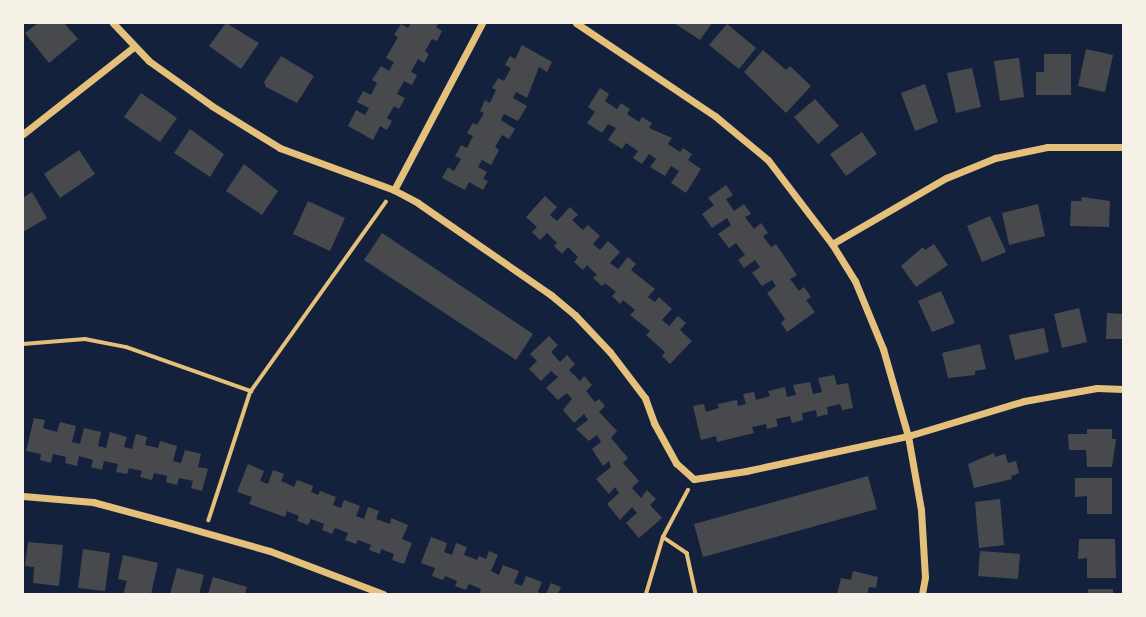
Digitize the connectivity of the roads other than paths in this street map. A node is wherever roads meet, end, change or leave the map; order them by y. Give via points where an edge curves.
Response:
1 (113, 23) edge
2 (482, 23) edge
3 (576, 23) edge
4 (135, 46) junction
5 (23, 134) edge
6 (1123, 147) edge
7 (394, 190) junction
8 (832, 244) junction
9 (1123, 389) edge
10 (908, 436) junction
11 (23, 496) edge
12 (383, 594) edge
13 (922, 594) edge

1 - 4 street
2 - 7 street
3 - 8 street via 715,116 768,160
4 - 5 street
4 - 7 street via 212,106 280,148
6 - 8 street via 1047,147 995,158 946,178
7 - 10 street via 575,314 645,398 653,423 676,463 694,479
8 - 10 street via 855,281 883,349
9 - 10 street via 1097,388 1024,401
10 - 13 street via 921,510
11 - 12 street via 93,502 270,551

